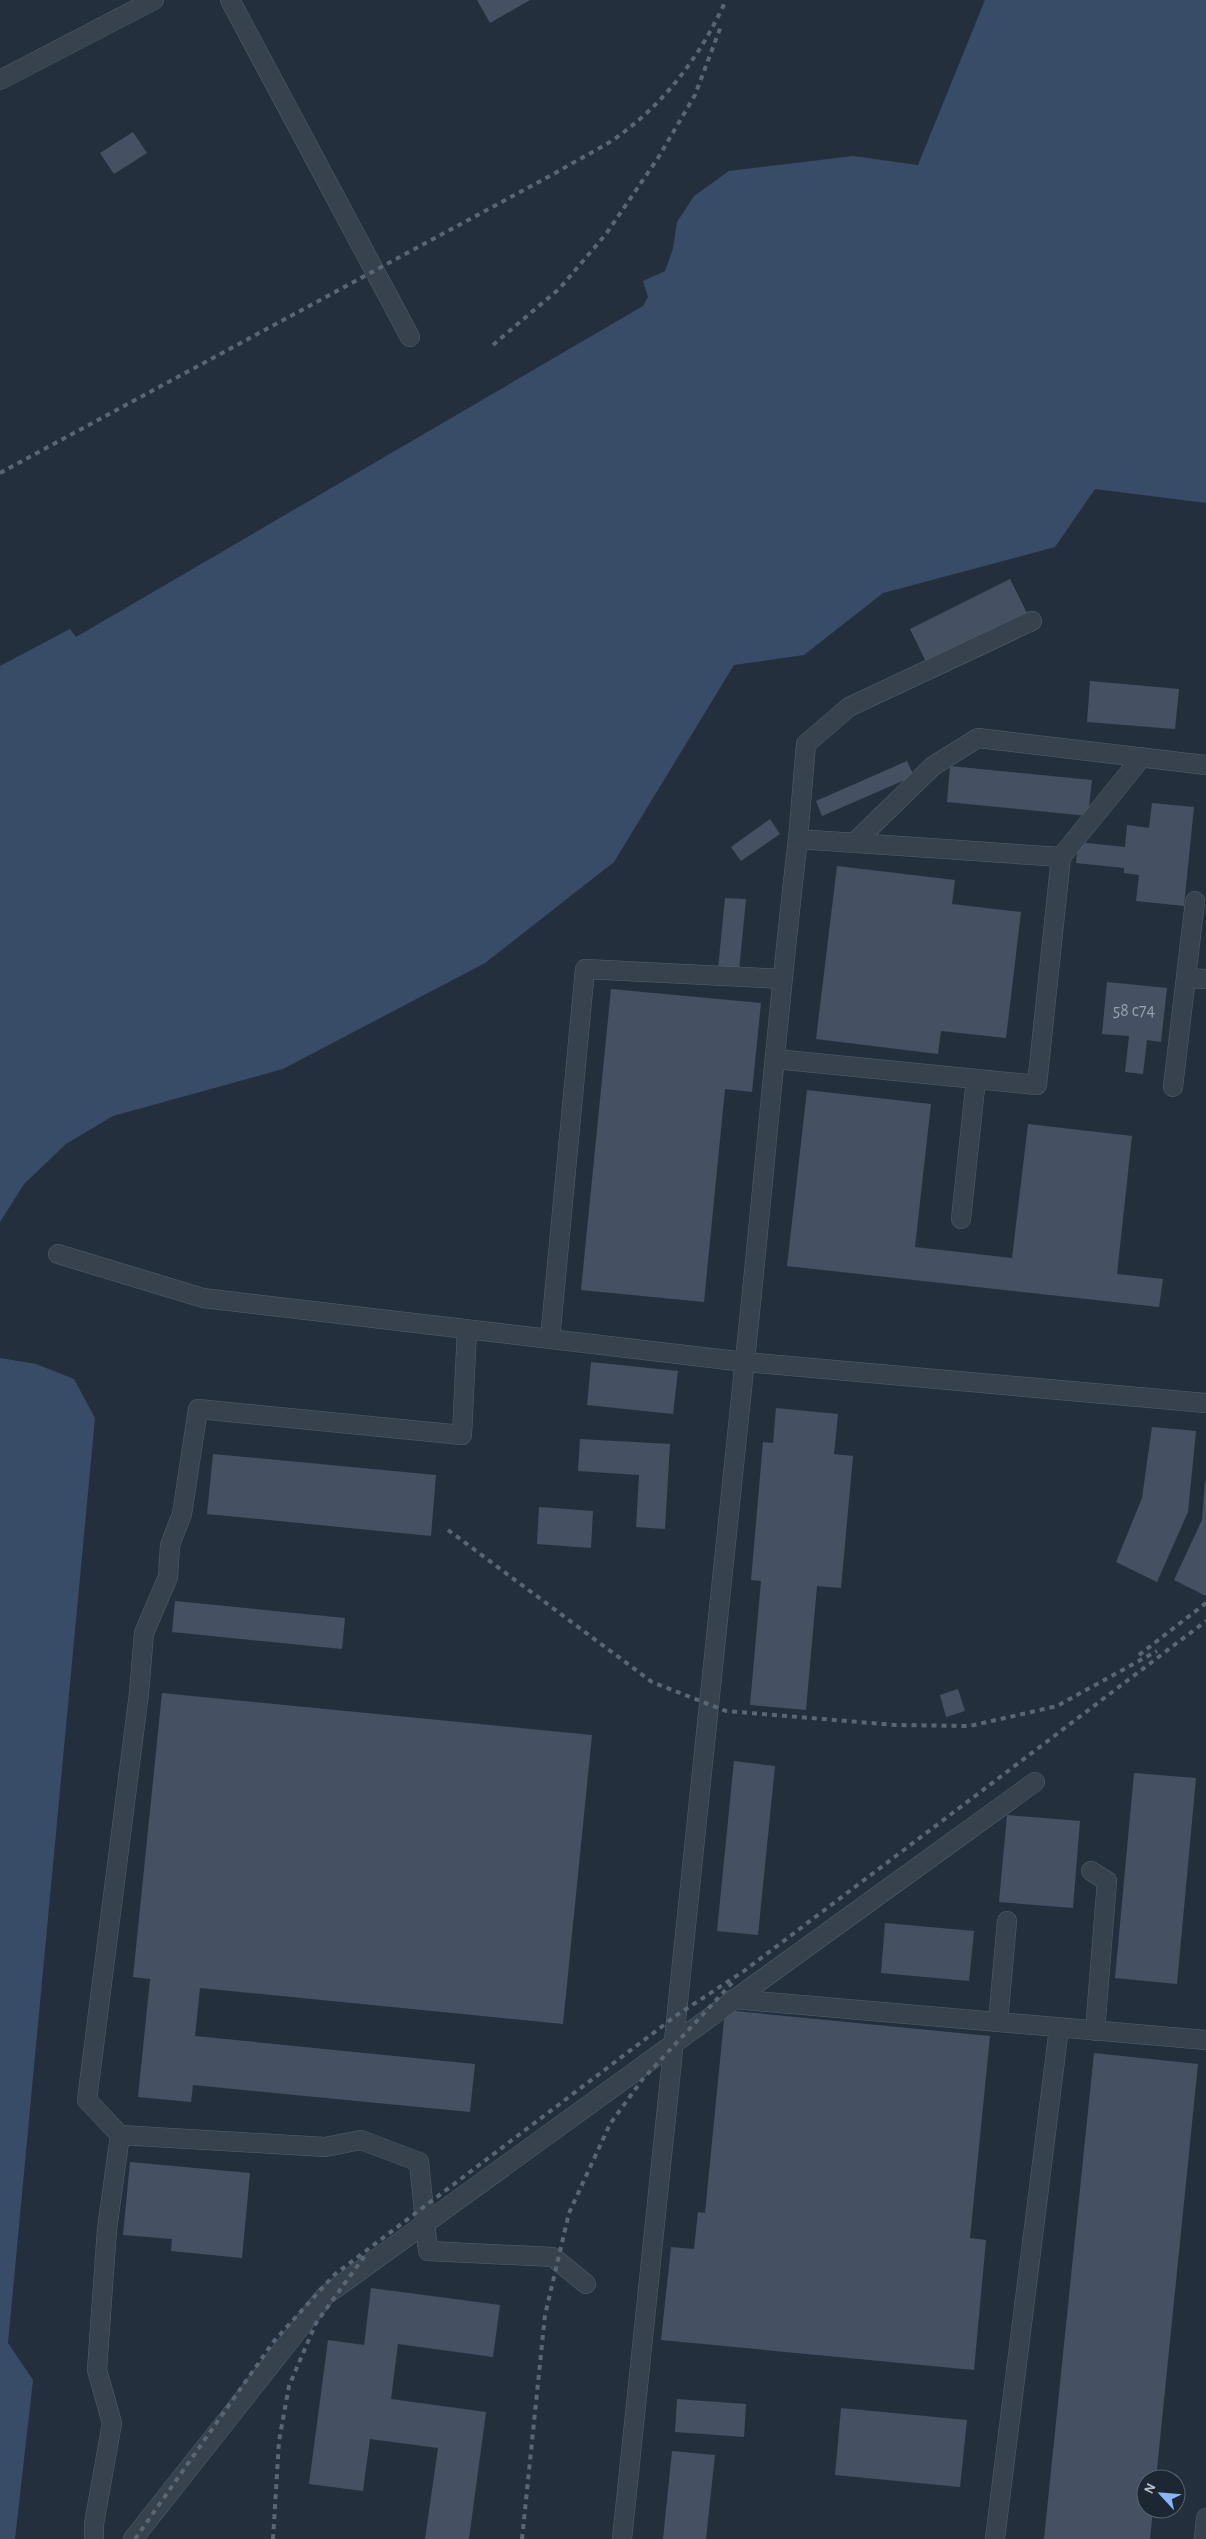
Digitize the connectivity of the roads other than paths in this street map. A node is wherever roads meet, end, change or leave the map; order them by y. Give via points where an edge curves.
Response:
1 (154, 0) edge
2 (230, 0) edge
3 (0, 80) edge
4 (410, 337) dead end
5 (1032, 622) dead end
6 (1142, 757) junction
7 (1206, 765) edge
8 (798, 839) junction
9 (854, 843) junction
10 (1061, 857) junction
11 (1196, 901) dead end
12 (1186, 978) junction
13 (1206, 979) edge
14 (783, 980) junction
15 (775, 1059) junction
16 (976, 1079) junction
17 (1173, 1087) dead end
18 (961, 1219) dead end
19 (58, 1254) dead end
20 (466, 1329) junction
21 (550, 1339) junction
22 (745, 1362) junction
23 (1206, 1404) edge
24 (1035, 1782) dead end
25 (1091, 1871) dead end
26 (1007, 1921) dead end
27 (734, 1999) junction
28 (998, 2022) junction
29 (1059, 2028) junction
30 (1095, 2031) junction
31 (1206, 2040) edge
32 (674, 2044) junction
33 (120, 2135) junction
34 (425, 2223) junction
35 (586, 2284) dead end
36 (1206, 2518) edge
37 (94, 2539) edge
38 (133, 2539) edge
39 (622, 2539) edge
40 (995, 2539) edge
41 (1204, 2539) edge

1 - 3 street
2 - 4 street
5 - 8 street via 849,707 806,744
6 - 7 street
6 - 9 street via 978,738 933,766
6 - 10 street
8 - 9 street
8 - 14 street
9 - 10 street
10 - 16 street via 1036,1084
11 - 12 street
12 - 13 street
12 - 17 street
14 - 15 street
14 - 21 street via 585,969
15 - 16 street
15 - 22 street
16 - 18 street
19 - 20 street via 203,1298
20 - 21 street
20 - 33 street via 462,1435 198,1409 182,1514 170,1545 168,1577 144,1633 87,2100
21 - 22 street
22 - 23 street
22 - 32 street
24 - 27 street
25 - 30 street via 1107,1880
26 - 28 street
27 - 28 street
27 - 32 street
28 - 29 street
29 - 30 street
29 - 40 street
30 - 31 street
32 - 34 street
32 - 39 street
33 - 34 street via 325,2147 361,2140 419,2162
33 - 37 street via 107,2228 97,2370 112,2423
34 - 35 street via 428,2251 553,2257
34 - 38 street via 325,2296
36 - 41 street

